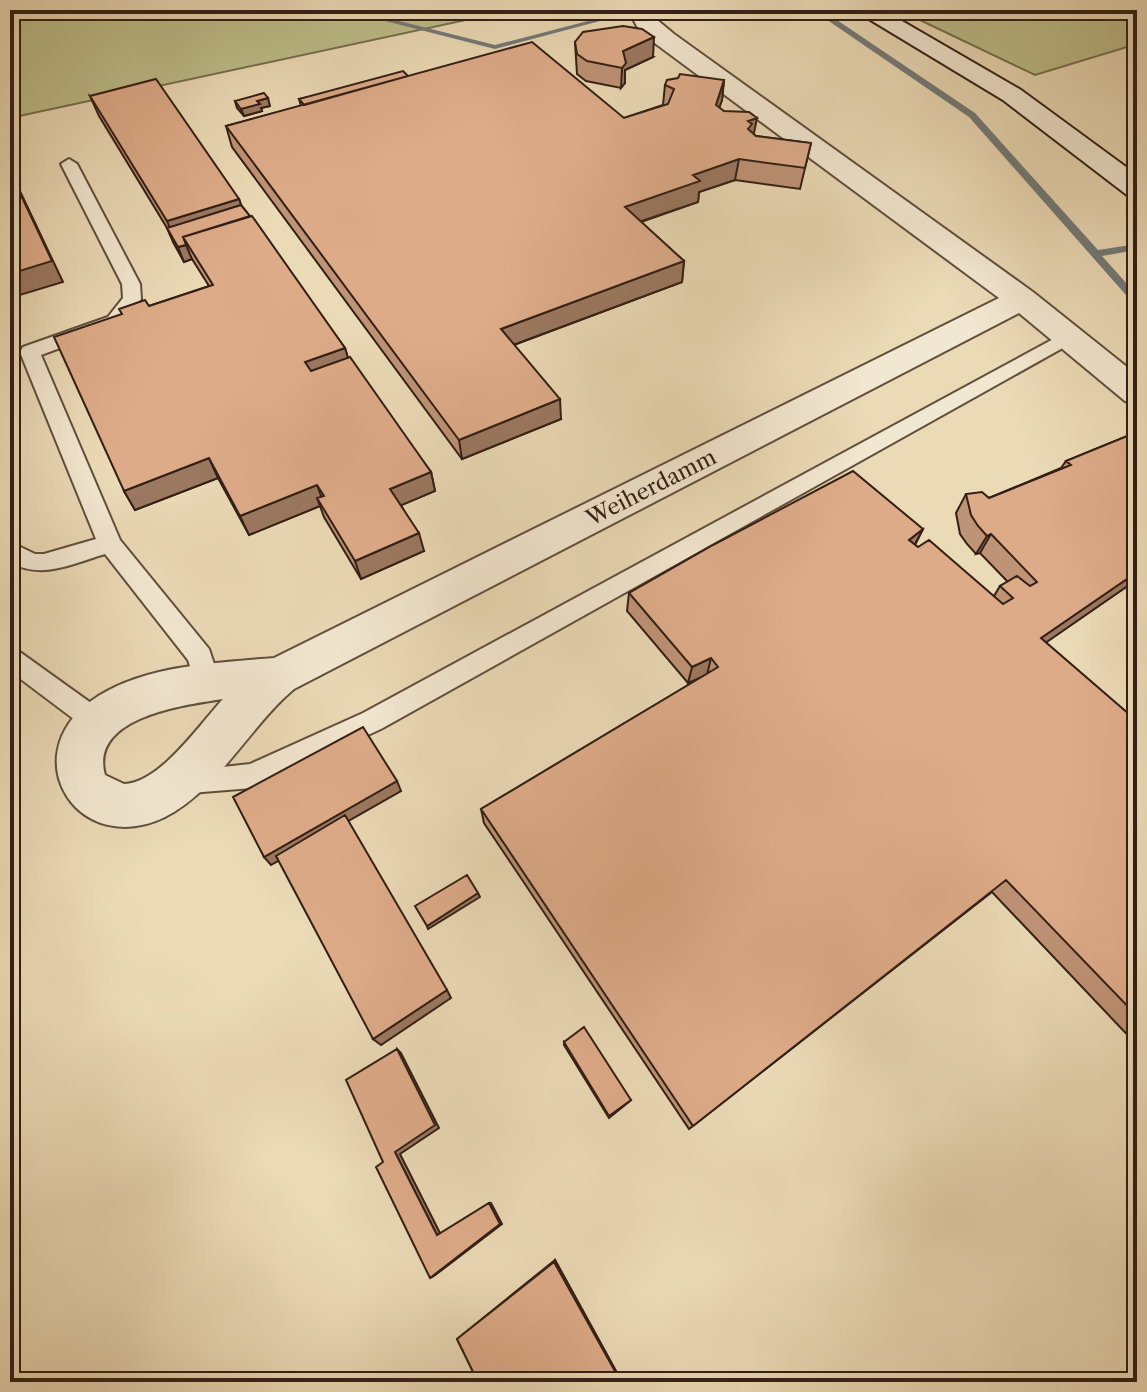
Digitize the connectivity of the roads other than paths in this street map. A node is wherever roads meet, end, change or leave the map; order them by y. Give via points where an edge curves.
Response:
1 (640, 10) edge
2 (866, 10) edge
3 (69, 164) dead end
4 (1137, 189) edge
5 (1022, 299) junction
6 (1070, 336) junction
7 (20, 354) edge
8 (1137, 393) edge
9 (110, 544) junction
10 (10, 551) edge
11 (10, 656) edge
12 (279, 676) junction
13 (207, 682) junction
14 (100, 724) junction
15 (178, 782) junction

1 - 5 street via 665,39
2 - 4 street via 1012,95
3 - 7 lane via 131,284 132,299 115,321
5 - 6 street
5 - 12 street, Weiherdamm
6 - 8 street
6 - 15 lane via 372,721 252,776
7 - 9 lane
9 - 10 lane via 44,563 31,563
9 - 13 lane via 200,656
11 - 14 lane
12 - 13 street, Weiherdamm
12 - 15 street, Weiherdamm
13 - 14 street, Weiherdamm via 157,691 116,707
14 - 15 street, Weiherdamm via 79,759 85,788 104,802 130,806 151,800

